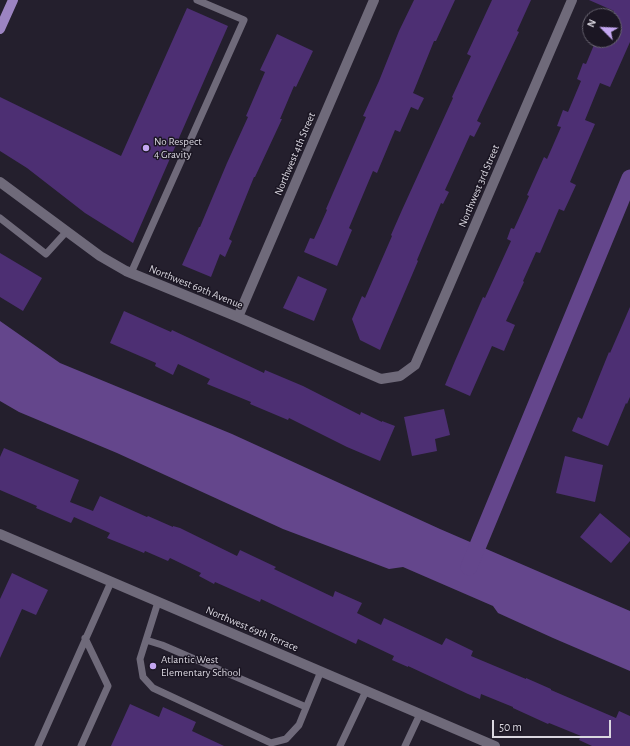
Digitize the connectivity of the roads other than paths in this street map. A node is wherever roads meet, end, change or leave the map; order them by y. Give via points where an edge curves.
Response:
1 (13, 0) edge
2 (197, 0) edge
3 (374, 0) edge
4 (572, 0) edge
5 (0, 29) edge
6 (0, 182) edge
7 (2, 223) edge
8 (67, 231) junction
9 (131, 273) junction
10 (238, 317) junction
11 (400, 376) joint
12 (0, 534) edge
13 (111, 582) junction
14 (158, 602) junction
15 (85, 638) junction
16 (146, 640) junction
17 (321, 672) junction
18 (366, 691) junction
19 (306, 707) junction
20 (420, 714) junction
21 (38, 746) edge
22 (82, 746) edge
23 (340, 746) edge
24 (405, 746) edge
25 (495, 746) edge

1 - 5 main road
2 - 9 lane via 244,20
3 - 10 street, Northwest 4th Street
4 - 11 street, Northwest 3rd Street via 415,365
6 - 8 street, Northwest 69th Avenue
7 - 8 lane via 46,254
8 - 9 street, Northwest 69th Avenue via 100,256
9 - 10 street, Northwest 69th Avenue
10 - 11 street, Northwest 69th Avenue via 381,379
12 - 13 street, Northwest 69th Terrace
13 - 14 street, Northwest 69th Terrace
13 - 15 lane
14 - 16 lane
14 - 17 street, Northwest 69th Terrace
15 - 21 lane
15 - 22 lane via 108,686
16 - 19 lane
16 - 19 lane via 140,659 143,677 153,688 271,743 286,739 299,725
17 - 18 street, Northwest 69th Terrace
17 - 19 lane
18 - 20 street, Northwest 69th Terrace
18 - 23 lane
20 - 24 lane
20 - 25 street, Northwest 69th Terrace

